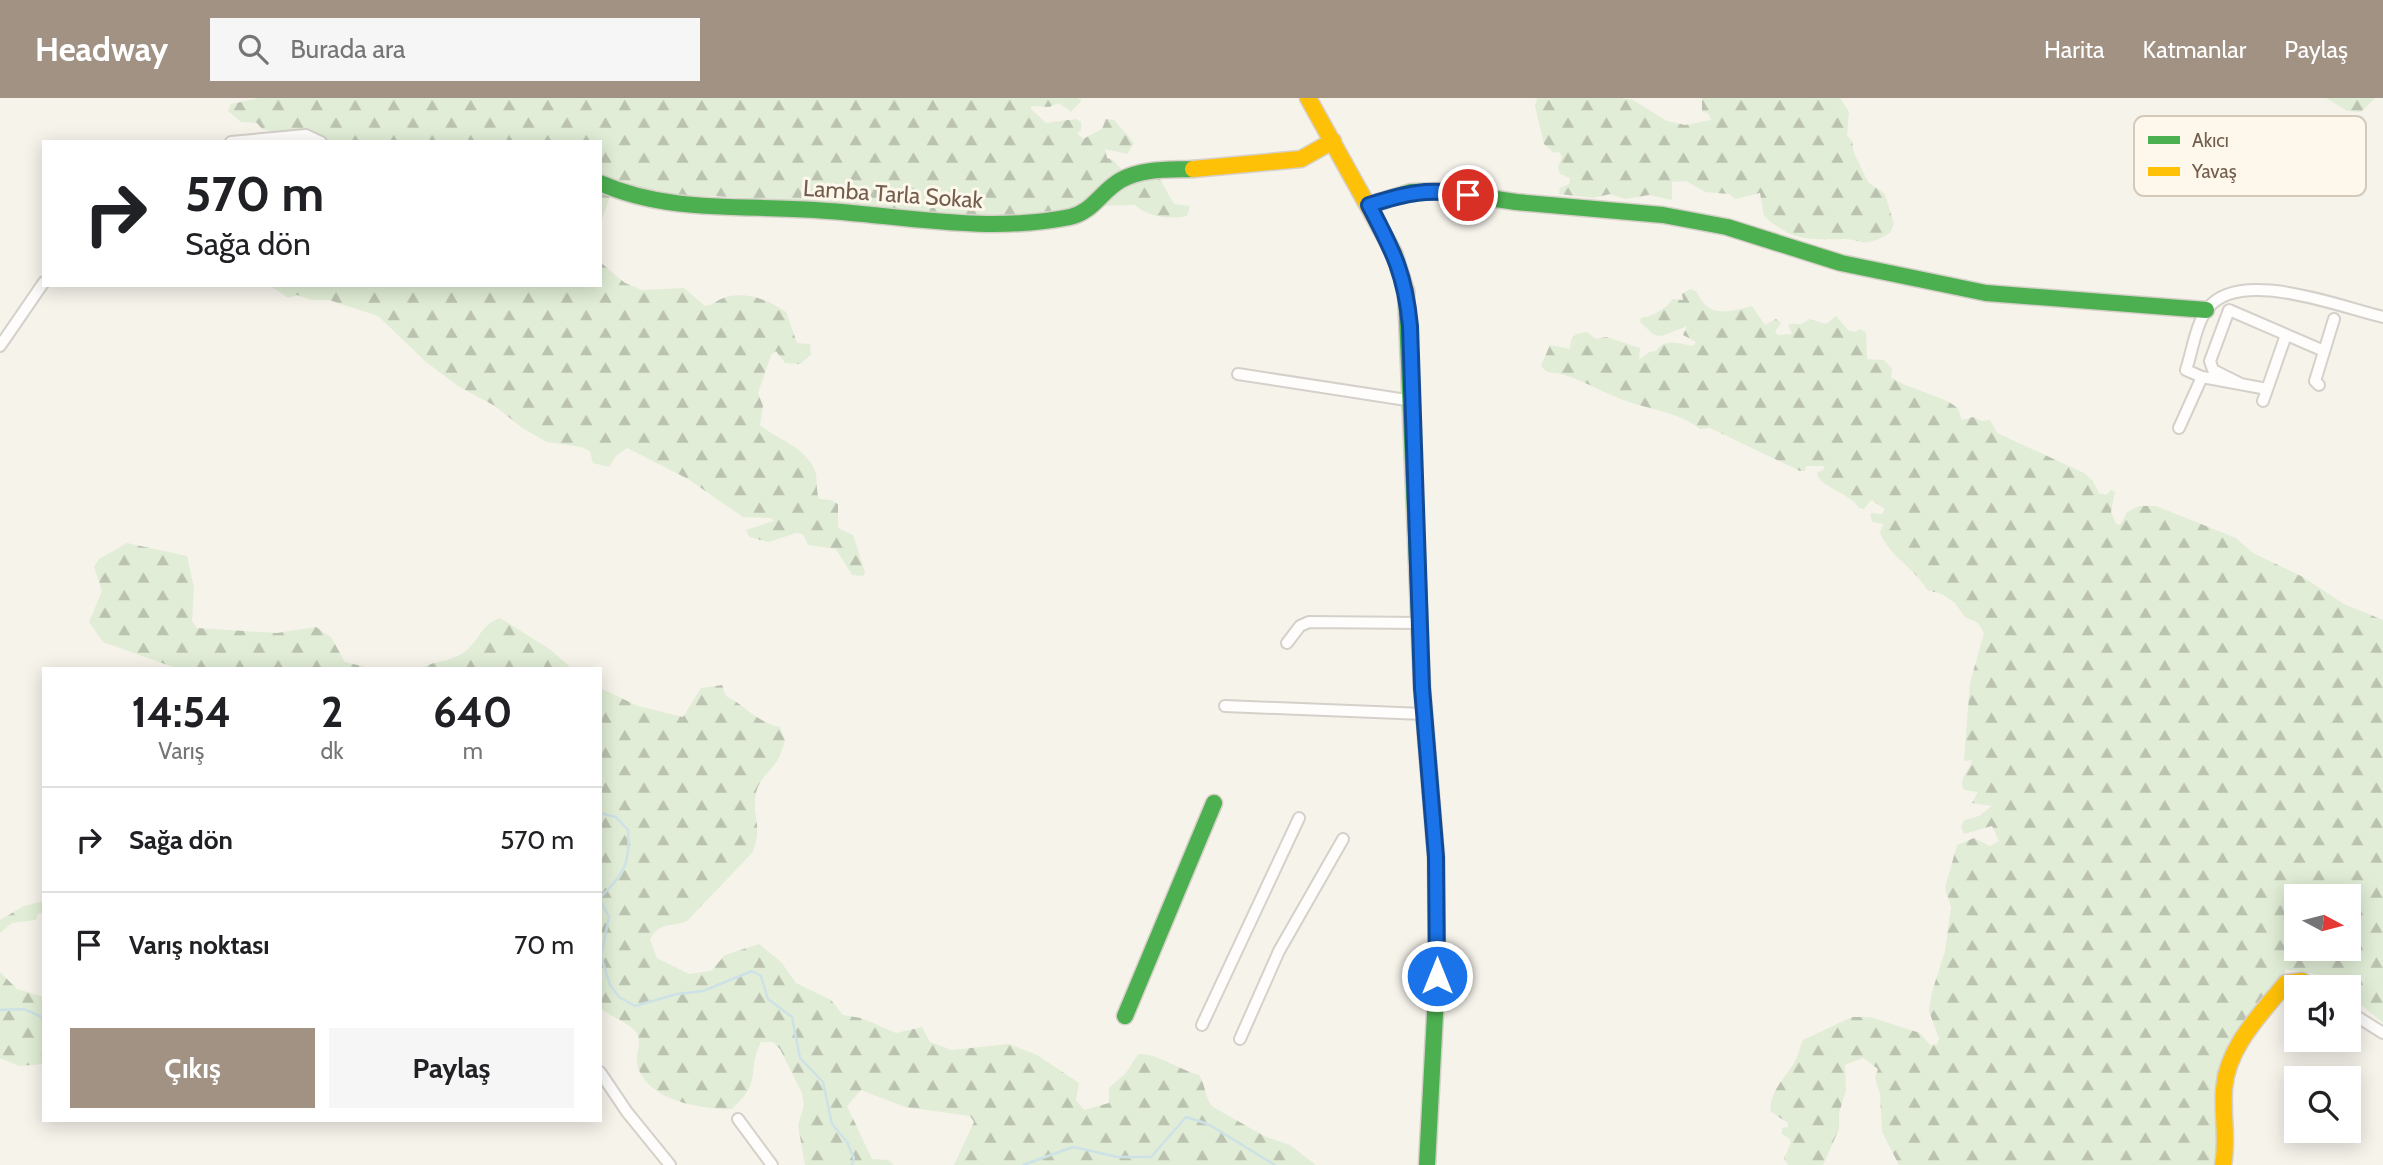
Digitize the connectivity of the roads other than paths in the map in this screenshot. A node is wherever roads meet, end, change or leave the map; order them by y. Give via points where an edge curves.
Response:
1 (1308, 98) edge
2 (252, 140) edge
3 (317, 140) edge
4 (1333, 141) junction
5 (602, 184) edge
6 (1369, 205) junction
7 (42, 285) edge
8 (2206, 310) junction
9 (2383, 317) edge
10 (2334, 319) dead end
11 (2286, 335) junction
12 (0, 346) edge
13 (2324, 351) junction
14 (1238, 374) dead end
15 (2202, 377) junction
16 (2241, 384) junction
17 (2319, 385) dead end
18 (2267, 389) junction
19 (1413, 401) junction
20 (2263, 401) dead end
21 (2179, 428) dead end
22 (1420, 623) junction
23 (1287, 643) dead end
24 (1224, 706) dead end
25 (1424, 714) junction
26 (1214, 803) dead end
27 (1299, 818) dead end
28 (1343, 839) dead end
29 (2284, 986) edge
30 (1125, 1016) dead end
31 (2361, 1019) edge
32 (1202, 1025) dead end
33 (2383, 1033) edge
34 (1240, 1039) dead end
35 (602, 1075) edge
36 (738, 1119) dead end
37 (670, 1165) edge
38 (772, 1165) edge
39 (1427, 1165) edge
40 (2223, 1165) edge

1 - 4 street
2 - 3 street via 306,135
4 - 5 street, Lamba Tarla Sokak via 1301,159 1144,171 1119,181 1089,210 1071,217 975,225 817,210 660,203
4 - 6 street
6 - 8 street via 1411,192 1443,191 1663,215 1727,227 1841,262 1986,293
6 - 19 street via 1406,287
7 - 12 street
8 - 9 street via 2222,295 2264,288
8 - 15 street via 2186,370
10 - 13 street
11 - 13 street
11 - 16 street via 2229,310 2210,361 2213,370
11 - 18 street
13 - 17 street via 2315,381
14 - 19 street
15 - 16 street
15 - 21 street
16 - 18 street
18 - 20 street
19 - 22 street
22 - 23 street via 1309,622 1300,625
22 - 25 street
24 - 25 street
25 - 39 street via 1436,857 1437,976
26 - 30 street
27 - 32 street
28 - 34 street via 1279,951
29 - 40 street via 2228,1063
31 - 33 street
35 - 37 street
36 - 38 street

